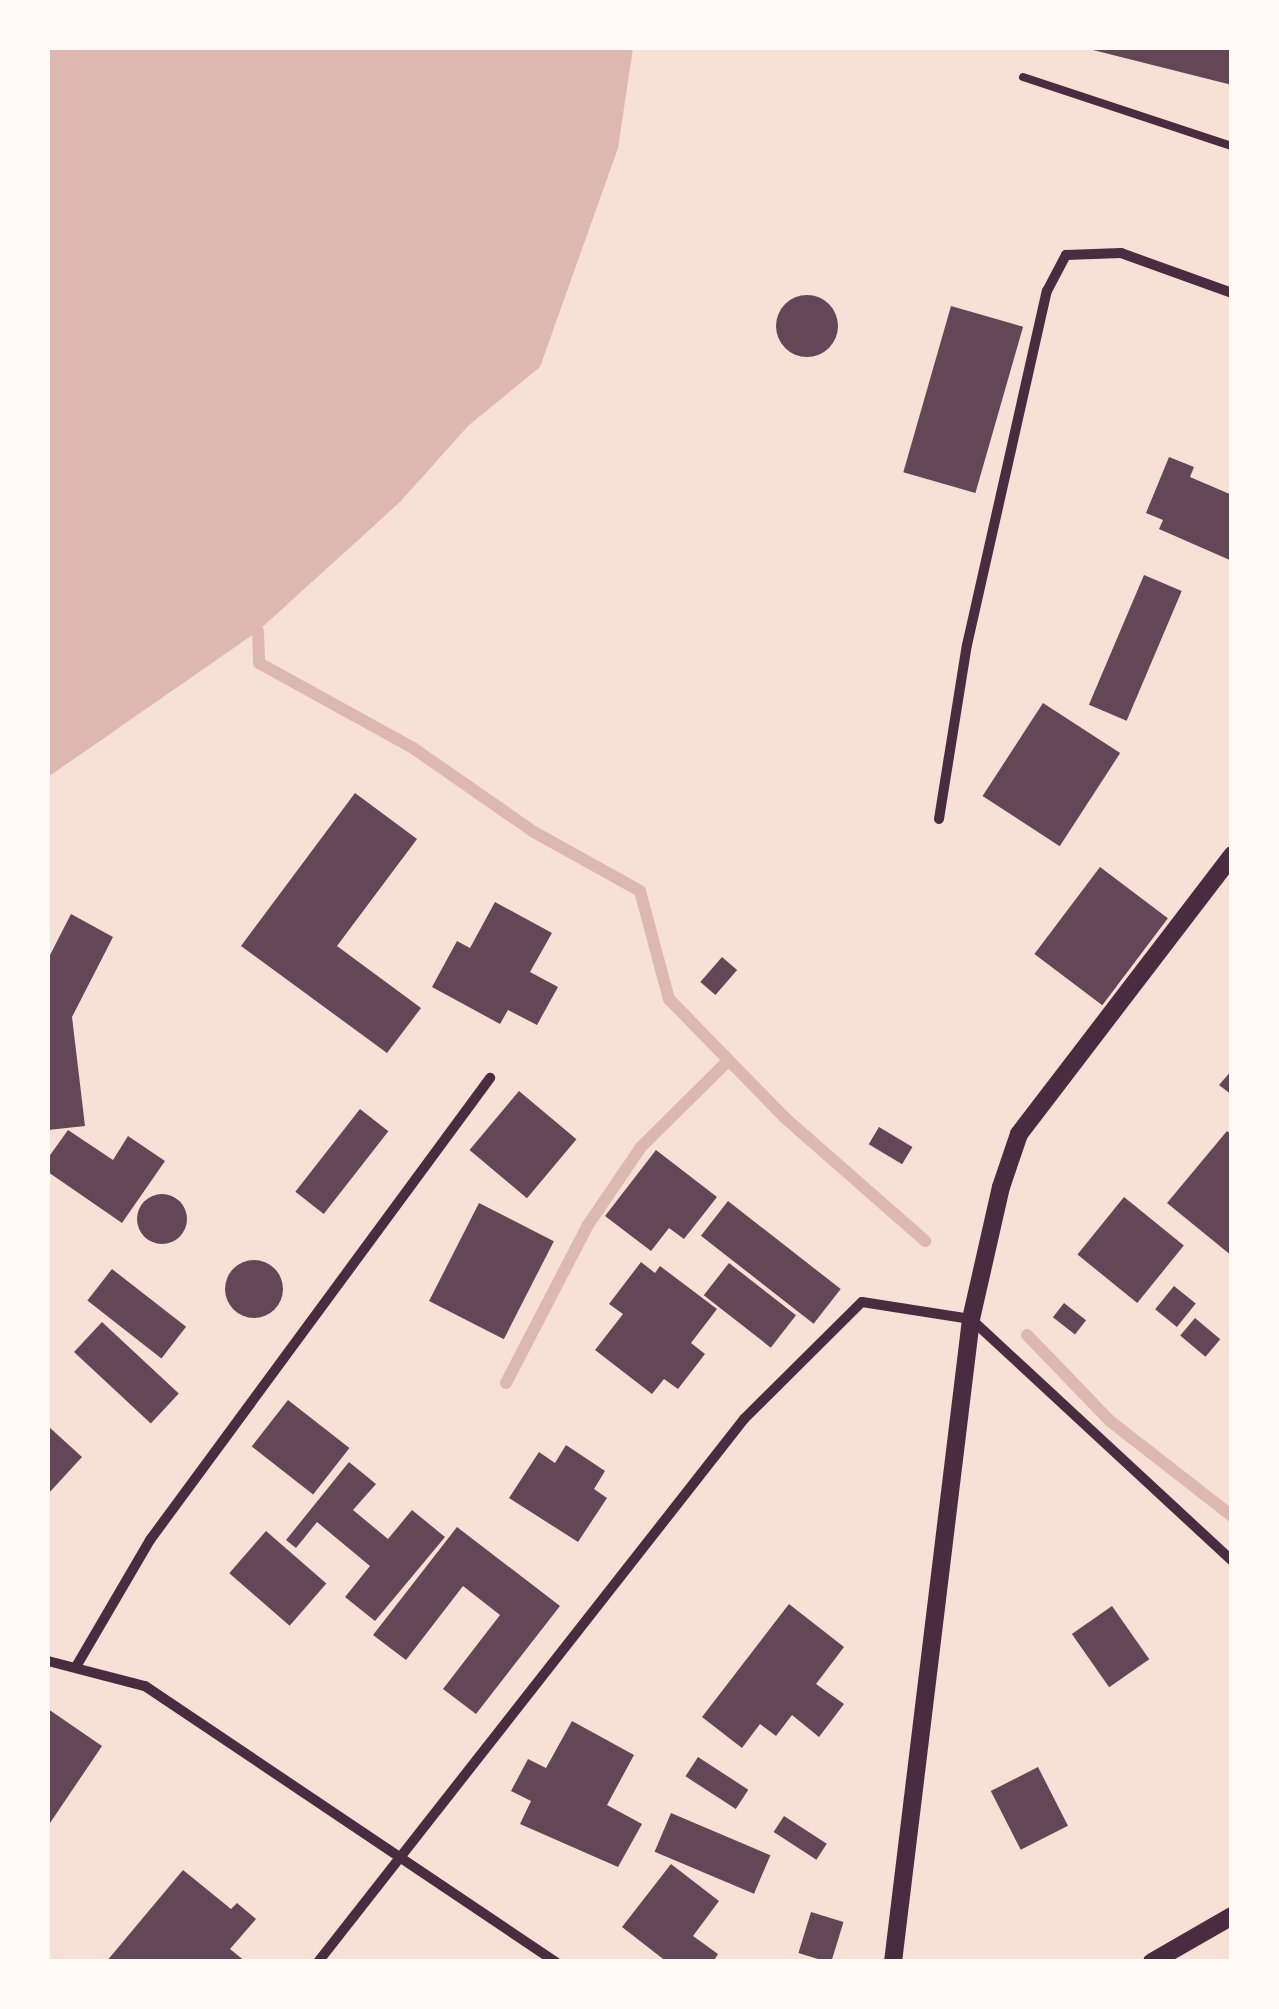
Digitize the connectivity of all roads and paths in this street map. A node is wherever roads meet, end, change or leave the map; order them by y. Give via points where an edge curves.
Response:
1 (1023, 78) dead end
2 (1232, 146) edge
3 (1232, 293) edge
4 (939, 819) dead end
5 (1232, 855) edge
6 (490, 1078) dead end
7 (971, 1319) junction
8 (1232, 1561) edge
9 (48, 1661) edge
10 (77, 1665) junction
11 (398, 1853) junction
12 (1232, 1916) edge
13 (318, 1962) edge
14 (556, 1962) edge
15 (892, 1962) edge
16 (1152, 1962) edge

1 - 2 lane
3 - 4 street via 1120,253 1066,255 1047,291 1009,458 967,645
5 - 7 street via 1019,1134
6 - 10 street via 150,1540
7 - 8 street
7 - 11 street via 862,1302 744,1419
7 - 15 street
9 - 10 street
10 - 11 street via 144,1686
11 - 13 street
11 - 14 street
12 - 16 street

